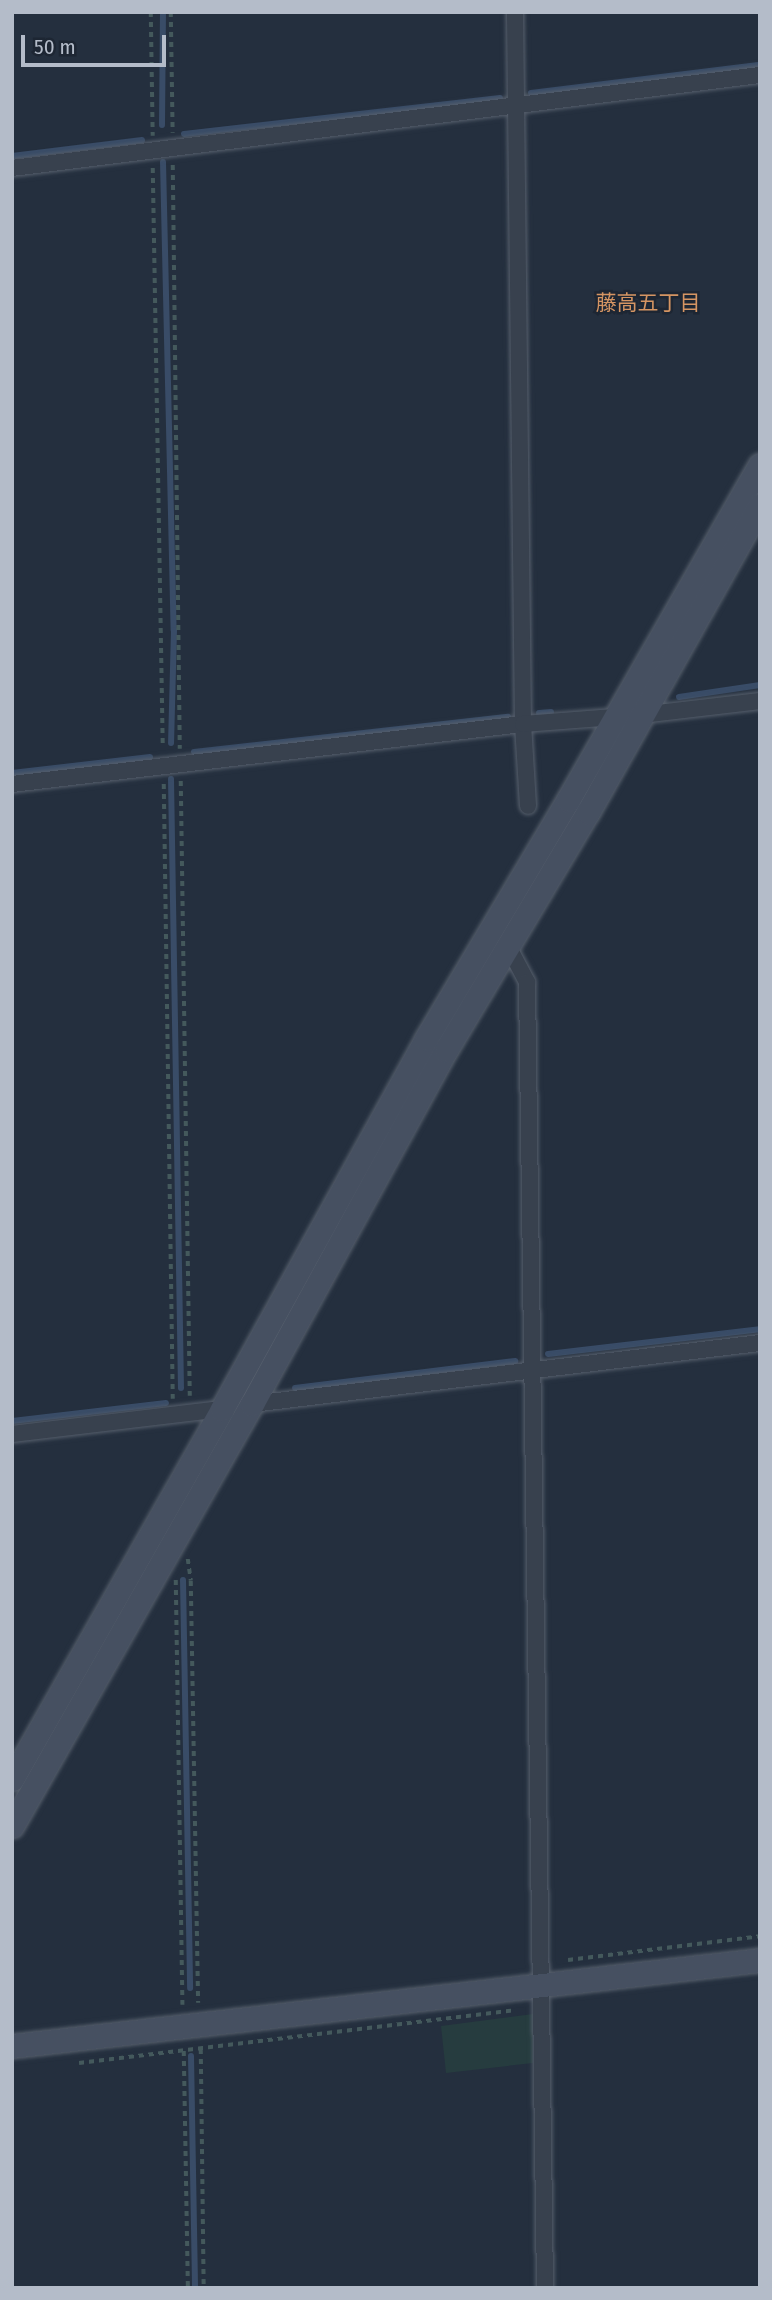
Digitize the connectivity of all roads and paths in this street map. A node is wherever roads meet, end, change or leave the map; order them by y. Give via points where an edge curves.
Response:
1 (151, 12) edge
2 (171, 12) edge
3 (515, 12) edge
4 (760, 75) edge
5 (517, 107) junction
6 (173, 148) junction
7 (153, 150) junction
8 (12, 168) edge
9 (760, 465) edge
10 (760, 505) edge
11 (760, 701) edge
12 (614, 715) junction
13 (641, 715) junction
14 (523, 724) junction
15 (172, 764) junction
16 (12, 784) edge
17 (528, 806) dead end
18 (508, 946) junction
19 (760, 1343) edge
20 (534, 1372) junction
21 (252, 1404) junction
22 (222, 1409) junction
23 (191, 1413) junction
24 (174, 1415) junction
25 (12, 1434) edge
26 (182, 1567) dead end
27 (176, 1575) dead end
28 (12, 1779) edge
29 (12, 1826) edge
30 (760, 1960) edge
31 (542, 1993) junction
32 (198, 2003) dead end
33 (183, 2005) dead end
34 (12, 2046) edge
35 (201, 2049) junction
36 (184, 2051) junction
37 (79, 2063) dead end
38 (188, 2288) edge
39 (204, 2288) edge
40 (545, 2288) edge

1 - 7 path
2 - 6 path
3 - 5 street
4 - 5 street
5 - 6 street
5 - 14 street
6 - 7 street
6 - 15 path
7 - 8 street
7 - 15 path
9 - 12 street
10 - 13 street
11 - 13 street
12 - 13 street
12 - 14 street
12 - 22 street via 426,1039
13 - 18 street
14 - 15 street
14 - 17 street
15 - 16 street
15 - 23 path
15 - 24 path
18 - 20 street via 527,982
18 - 21 street
19 - 20 street
20 - 21 street
20 - 31 street
21 - 29 street
22 - 23 street
22 - 28 street
23 - 24 street
24 - 25 street
26 - 32 path via 188,1559
27 - 33 path
30 - 31 street
31 - 34 street
31 - 35 path via 508,2013
31 - 40 street
35 - 36 path
35 - 39 path
36 - 37 path
36 - 38 path

